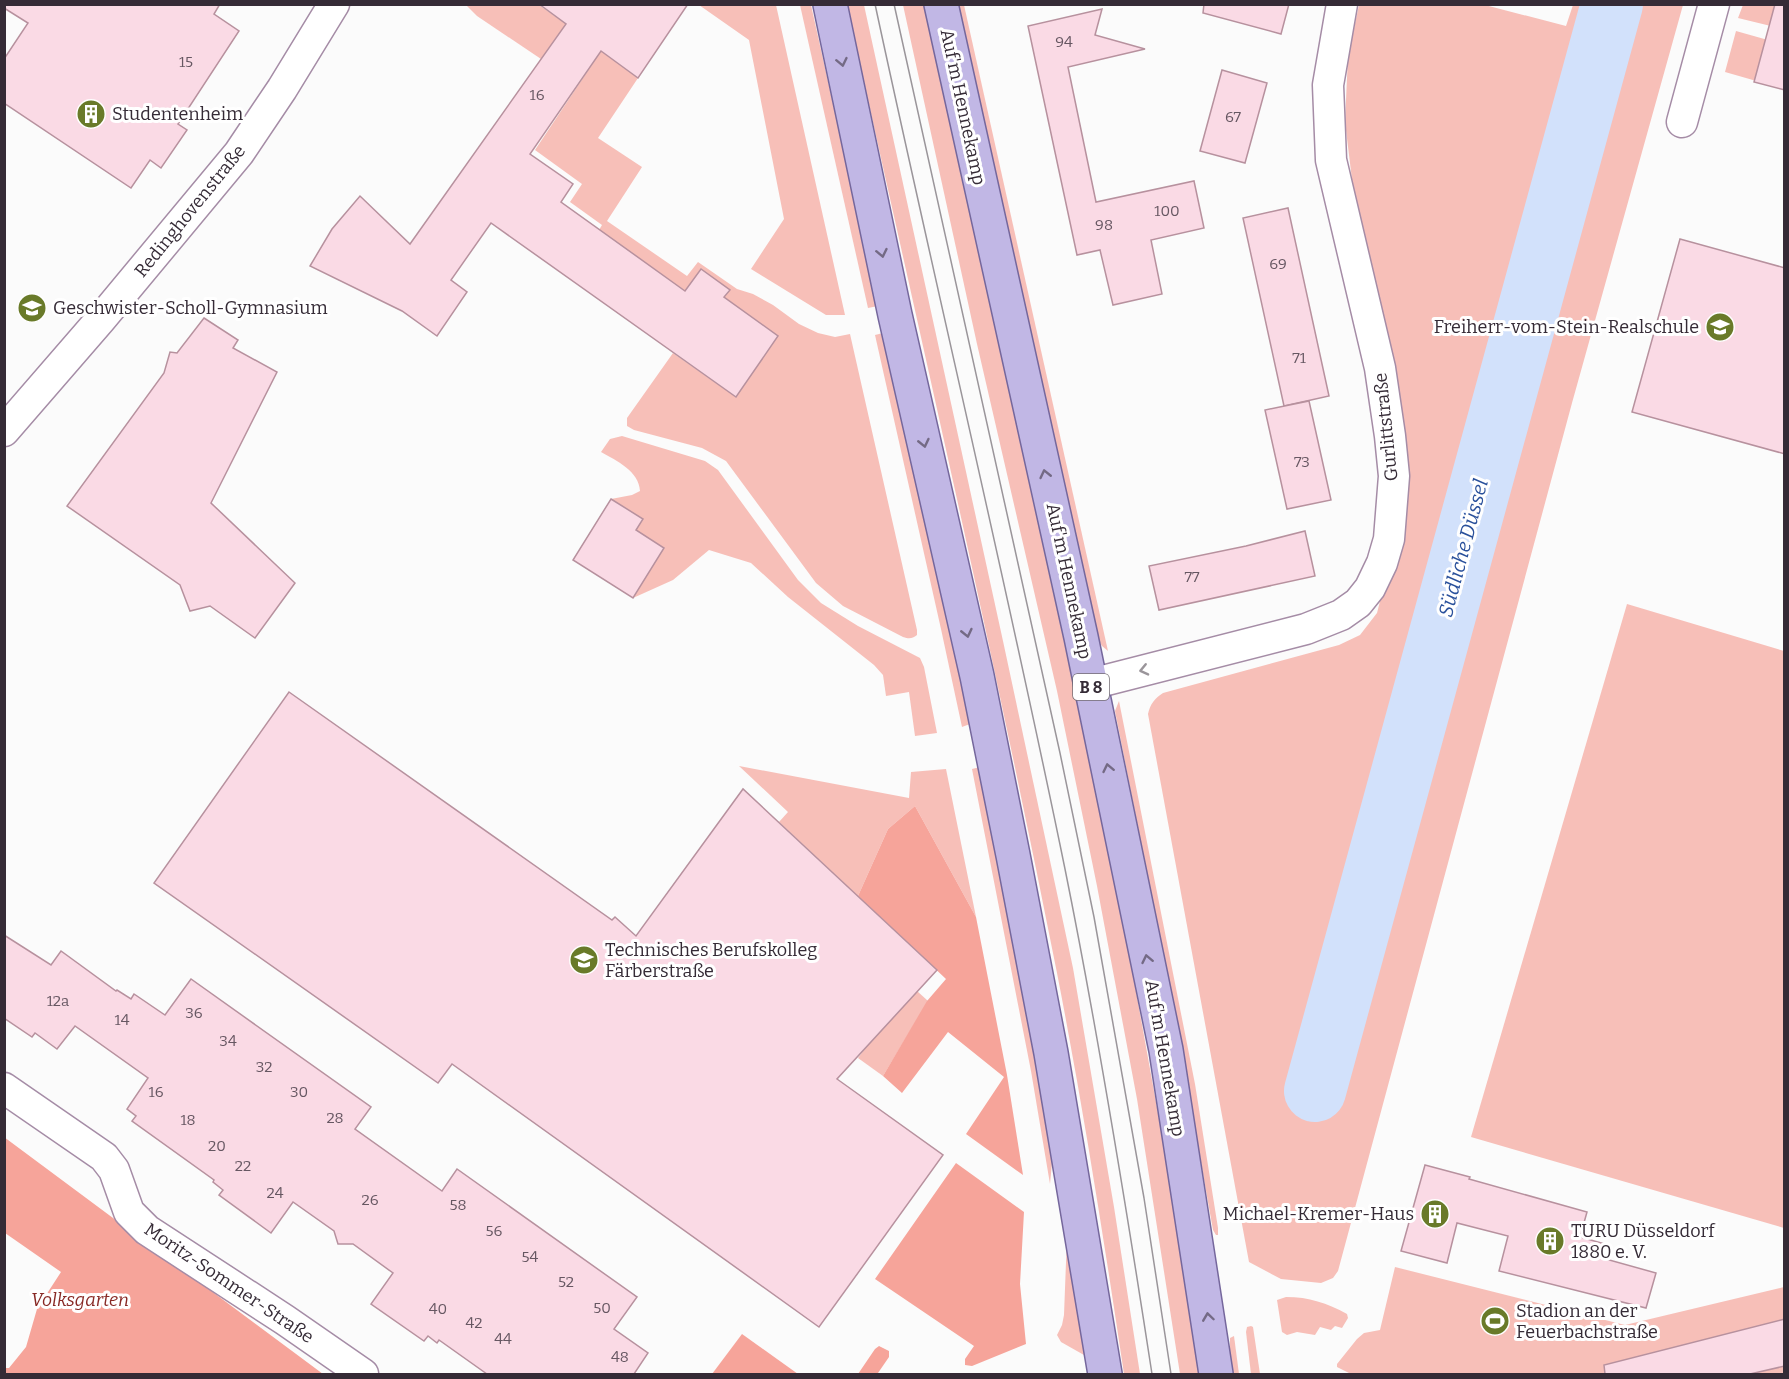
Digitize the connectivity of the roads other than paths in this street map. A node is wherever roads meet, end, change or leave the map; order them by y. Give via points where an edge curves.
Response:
1 (334, 4) edge
2 (830, 4) edge
3 (941, 4) edge
4 (1342, 4) edge
5 (1714, 4) edge
6 (1682, 122) dead end
7 (4, 431) edge
8 (1090, 684) junction
9 (4, 1088) edge
10 (363, 1374) edge
11 (1105, 1374) edge
12 (1216, 1374) edge

1 - 7 street, Redinghovenstraße via 239,153
2 -> 11 main road via 1014,855
8 -> 3 main road, Auf'm Hennekamp / B 8
4 -> 8 street, Gurlittstraße via 1328,85 1331,160 1380,368 1390,436 1394,476 1389,539 1382,563 1370,588 1341,615 1306,629
5 - 6 street
12 -> 8 main road, Auf'm Hennekamp / B 8 via 1166,1050
9 - 10 street, Moritz-Sommer-Straße via 104,1157 114,1170 129,1212 147,1230

